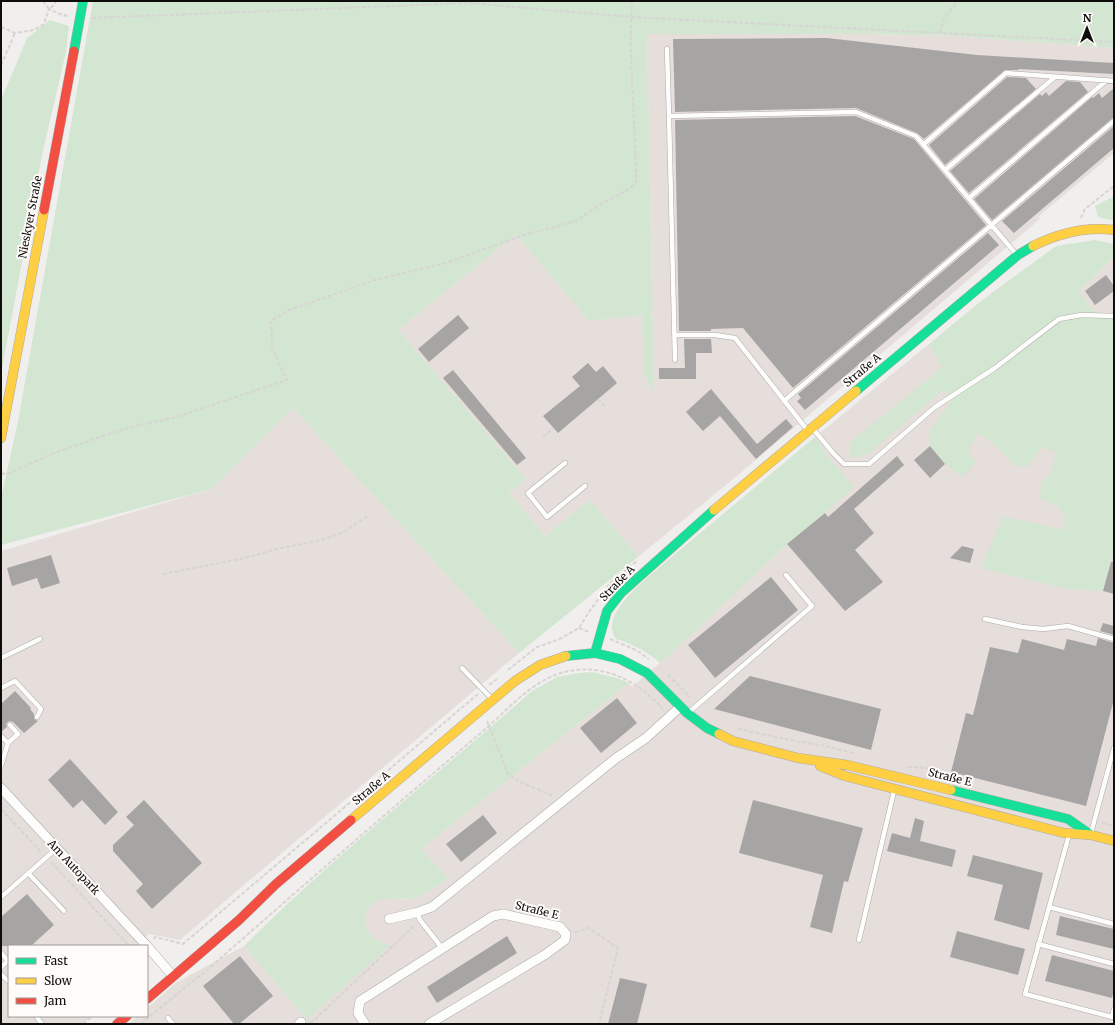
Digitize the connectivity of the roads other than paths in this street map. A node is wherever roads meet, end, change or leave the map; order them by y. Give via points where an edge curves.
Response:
1 (83, 1) edge
2 (667, 49) dead end
3 (1055, 77) junction
4 (1107, 80) junction
5 (1114, 81) edge
6 (668, 116) junction
7 (1114, 121) edge
8 (924, 144) junction
9 (945, 170) junction
10 (969, 198) junction
11 (992, 224) junction
12 (1114, 230) edge
13 (1018, 255) junction
14 (1114, 316) edge
15 (675, 335) junction
16 (675, 360) dead end
17 (784, 401) junction
18 (810, 429) junction
19 (1, 438) edge
20 (565, 463) dead end
21 (585, 486) dead end
22 (786, 575) dead end
23 (985, 619) dead end
24 (1114, 638) edge
25 (40, 639) dead end
26 (1, 651) edge
27 (595, 653) junction
28 (2, 657) edge
29 (462, 668) dead end
30 (1, 688) edge
31 (493, 700) junction
32 (680, 706) junction
33 (687, 713) junction
34 (37, 717) dead end
35 (10, 725) dead end
36 (1, 736) edge
37 (8, 743) junction
38 (1114, 748) edge
39 (798, 758) junction
40 (1, 766) edge
41 (1, 788) edge
42 (894, 789) junction
43 (1069, 833) junction
44 (1091, 835) junction
45 (1114, 841) edge
46 (57, 848) junction
47 (28, 874) junction
48 (1, 897) edge
49 (1049, 907) junction
50 (64, 911) dead end
51 (419, 916) junction
52 (389, 919) dead end
53 (1114, 924) edge
54 (859, 940) dead end
55 (1038, 944) junction
56 (146, 945) edge
57 (148, 947) edge
58 (442, 948) junction
59 (1, 953) edge
60 (1114, 964) edge
61 (1, 967) edge
62 (173, 976) junction
63 (148, 998) edge
64 (1114, 1009) edge
65 (126, 1017) edge
66 (168, 1018) dead end
67 (117, 1024) edge
68 (173, 1024) edge
69 (365, 1024) edge
70 (429, 1024) edge

1 - 19 street, Nieskyer Straße
2 - 6 lane
3 - 4 lane
3 - 8 lane via 1006,73
3 - 9 lane
4 - 5 lane
4 - 10 lane
6 - 8 lane via 856,112 916,136
6 - 15 lane
7 - 11 lane
8 - 9 lane
9 - 10 lane
10 - 11 lane
11 - 13 lane
11 - 17 lane
12 - 13 street, Straße A via 1103,228 1062,233
13 - 18 street, Straße A
14 - 18 lane via 1081,315 1059,319 994,368 935,407 869,464 844,464
15 - 16 lane
15 - 17 lane via 735,338
17 - 18 lane
18 - 27 street, Straße A via 621,593 607,610
20 - 21 lane via 528,493 548,517
22 - 33 lane via 812,606
23 - 24 lane via 1043,629 1068,626
25 - 28 lane
26 - 28 lane
27 - 31 street, Straße A via 566,656 540,665 515,681
27 - 32 street, Straße E via 620,659 647,673
29 - 31 lane
30 - 34 lane via 15,681 41,709
31 - 62 street, Straße A via 276,884 239,920
32 - 33 street, Straße E
32 - 51 street via 646,738 615,759
33 - 39 street, Straße E via 707,728 733,741
35 - 37 lane via 20,732
36 - 37 lane
37 - 40 lane
38 - 44 lane
39 - 42 street, Straße E via 845,776
39 - 44 street, Straße E via 847,765 1068,819
41 - 46 street, Am Autopark
42 - 43 street, Straße E
42 - 54 lane
43 - 44 street, Straße E
43 - 49 lane
44 - 45 street, Straße E
46 - 47 lane
46 - 56 street, Am Autopark
47 - 48 lane
47 - 50 lane
49 - 53 lane
49 - 55 lane
51 - 52 street
51 - 58 lane
55 - 60 lane
55 - 64 lane via 1025,994 1112,1017
57 - 62 street, Am Autopark
58 - 69 street, Straße E via 360,1001 358,1013
58 - 70 street, Straße E via 493,916 503,914 560,927 566,934 565,940 546,954
59 - 61 lane via 8,961
62 - 63 street, Straße A
65 - 67 street
66 - 68 lane

